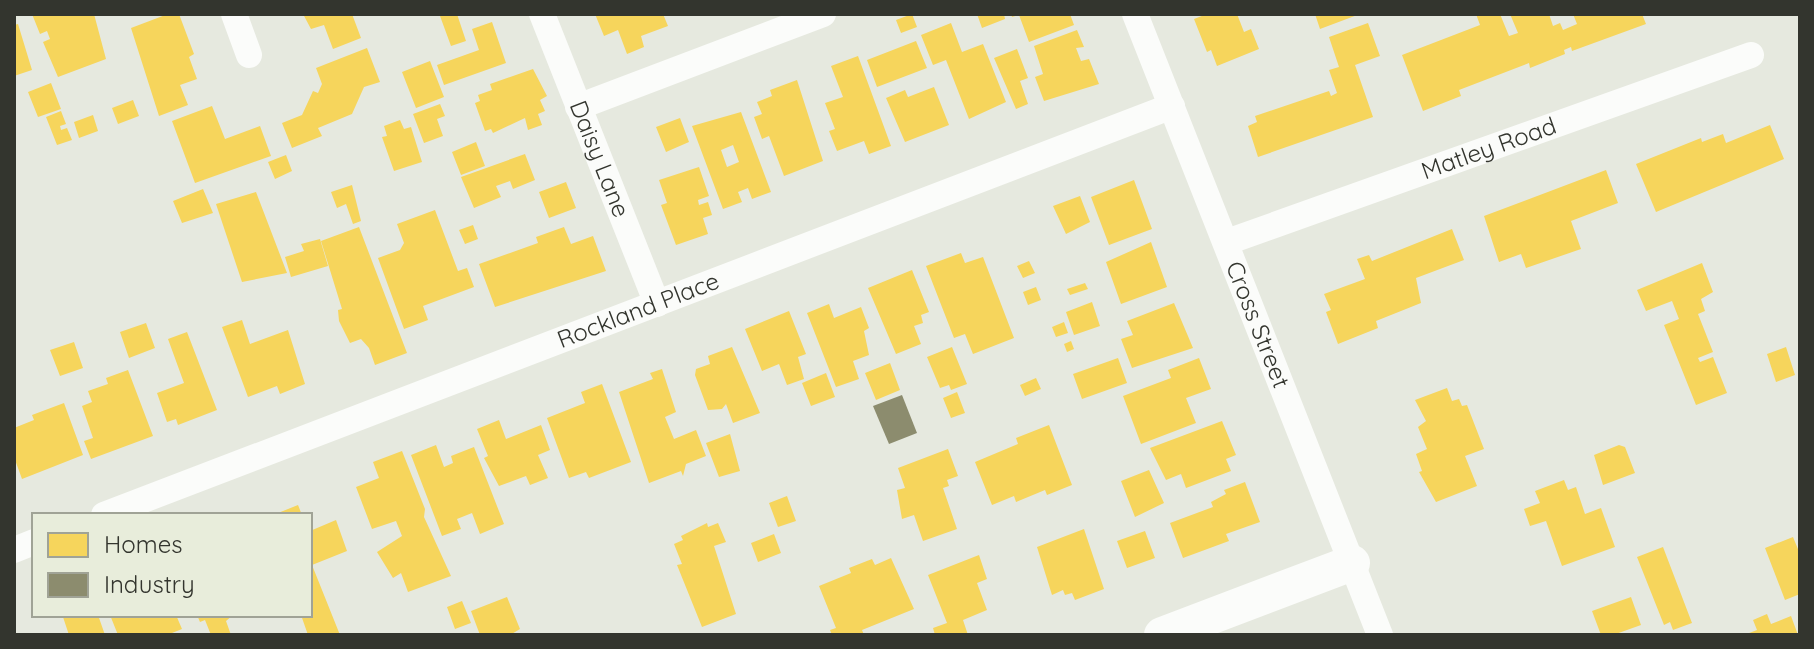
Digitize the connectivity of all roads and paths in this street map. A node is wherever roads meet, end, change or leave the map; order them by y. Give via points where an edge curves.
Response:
1 (234, 14) edge
2 (542, 14) edge
3 (823, 14) edge
4 (1135, 14) edge
5 (249, 55) dead end
6 (1751, 55) dead end
7 (1172, 106) junction
8 (578, 107) junction
9 (1227, 242) junction
10 (657, 304) junction
11 (109, 513) edge
12 (1352, 563) junction
13 (1162, 635) edge
14 (1380, 635) edge

1 - 5 street
2 - 8 street, Daisy Lane
3 - 8 street
4 - 7 street, Cross Street
6 - 9 street, Matley Road
7 - 9 street, Cross Street
7 - 10 street, Rockland Place
8 - 10 street, Daisy Lane
9 - 12 street, Cross Street
10 - 11 street, Rockland Place
12 - 13 street
12 - 14 street, Cross Street

